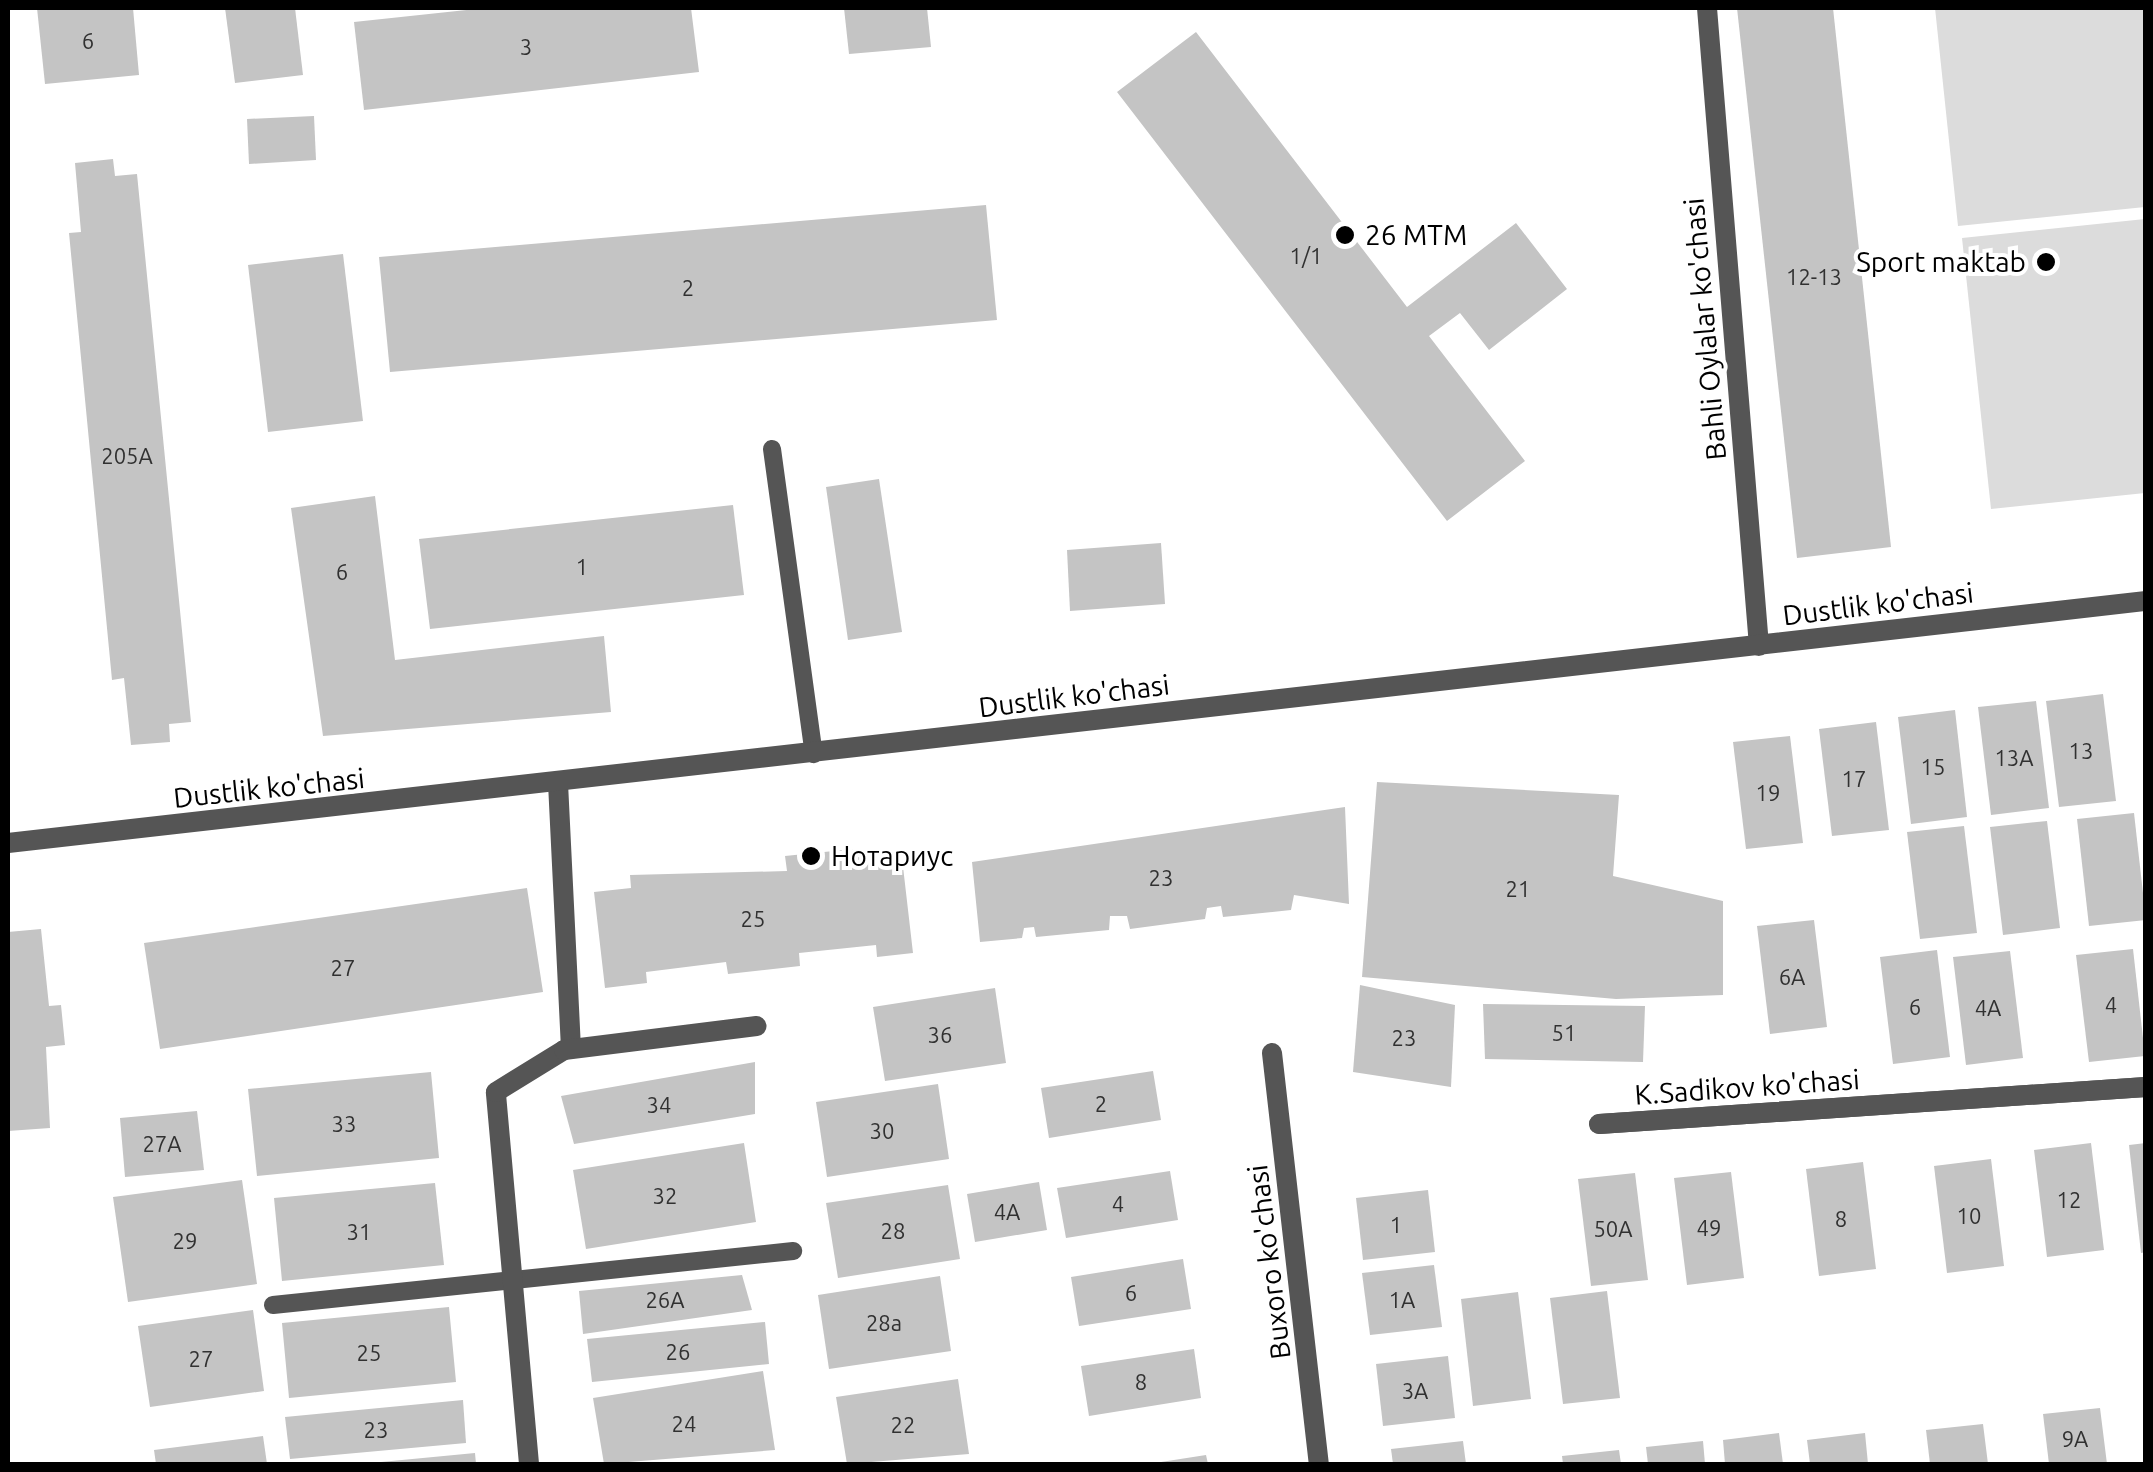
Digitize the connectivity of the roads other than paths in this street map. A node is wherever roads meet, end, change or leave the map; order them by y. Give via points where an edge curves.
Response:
1 (1707, 8) edge
2 (772, 449) dead end
3 (2146, 601) edge
4 (1759, 646) junction
5 (814, 754) junction
6 (558, 783) junction
7 (8, 843) edge
8 (757, 1026) dead end
9 (571, 1049) junction
10 (1272, 1054) dead end
11 (2146, 1087) edge
12 (1609, 1124) dead end
13 (793, 1250) dead end
14 (517, 1276) junction
15 (273, 1304) dead end
16 (529, 1464) edge
17 (1320, 1464) edge

1 - 4 street, Bahli Oylalar ko'chasi
2 - 5 lane
3 - 4 street, Dustlik ko'chasi
4 - 5 street, Dustlik ko'chasi
5 - 6 street, Dustlik ko'chasi
6 - 7 street, Dustlik ko'chasi
6 - 9 street
8 - 9 street
9 - 14 street via 496,1092
10 - 17 street, Buxoro ko'chasi
11 - 12 street, K.Sadikov ko'chasi
13 - 14 lane
14 - 15 lane
14 - 16 street

